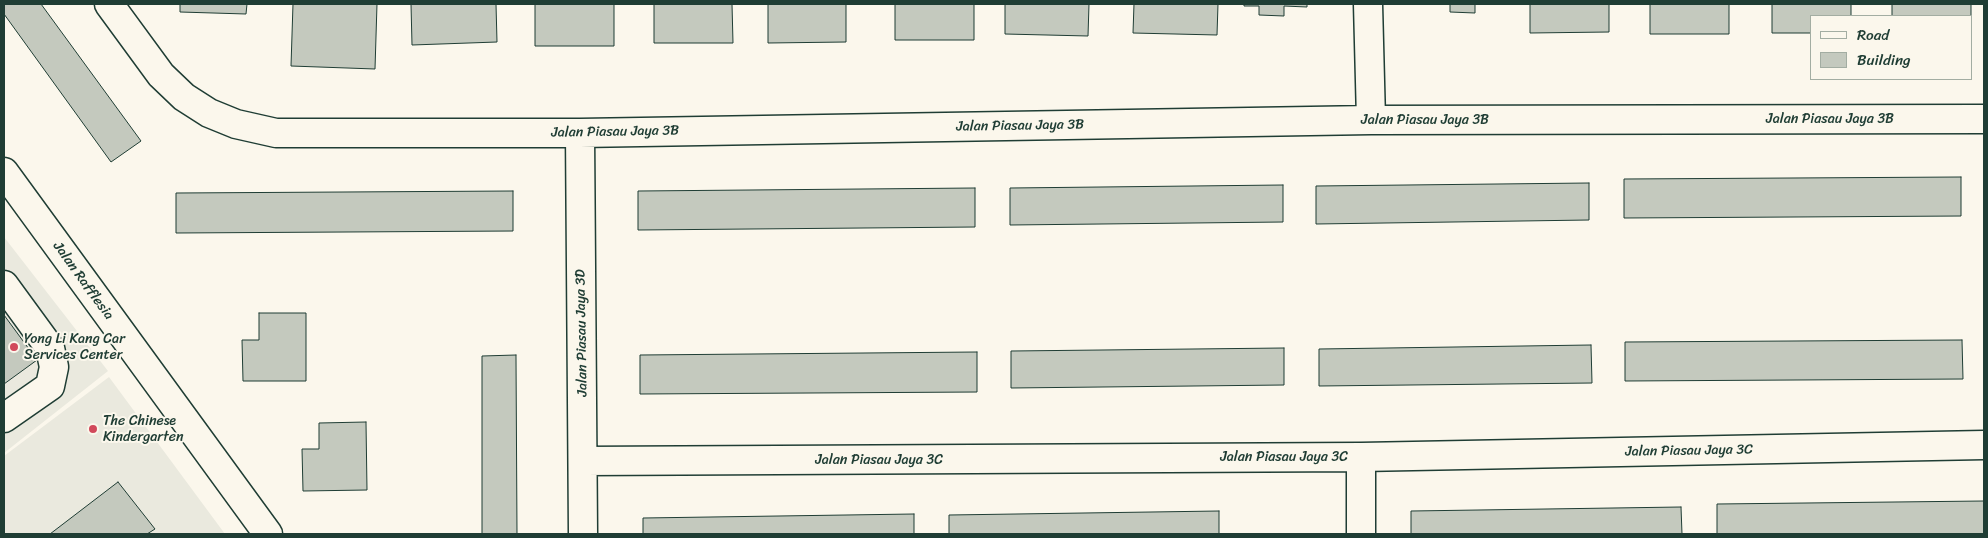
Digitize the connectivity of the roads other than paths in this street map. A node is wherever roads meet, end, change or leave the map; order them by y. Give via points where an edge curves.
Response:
1 (109, 4) edge
2 (1368, 4) edge
3 (1984, 119) edge
4 (1371, 120) junction
5 (580, 133) junction
6 (4, 172) edge
7 (4, 285) edge
8 (4, 418) edge
9 (1984, 445) edge
10 (1361, 457) junction
11 (584, 461) junction
12 (268, 534) edge
13 (584, 534) edge
14 (1361, 534) edge

1 - 5 street, Jalan Piasau Jaya 3B via 161,75 184,97 209,113 236,124 276,133
2 - 4 street
3 - 4 street, Jalan Piasau Jaya 3B
4 - 5 street, Jalan Piasau Jaya 3B
5 - 11 street, Jalan Piasau Jaya 3D
6 - 12 street, Jalan Rafflesia
7 - 8 street via 50,348 54,367 50,386
9 - 10 street, Jalan Piasau Jaya 3C
10 - 11 street, Jalan Piasau Jaya 3C
10 - 14 street
11 - 13 street, Jalan Piasau Jaya 3D

